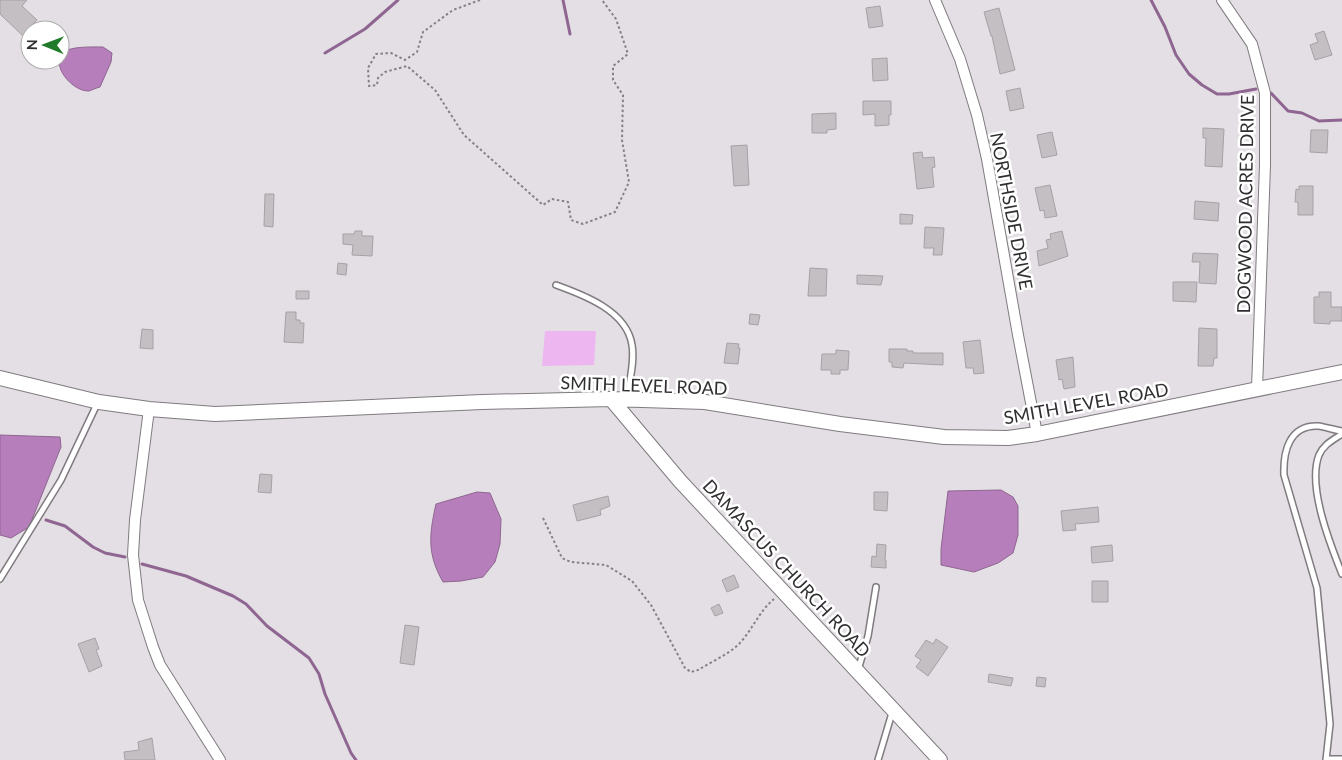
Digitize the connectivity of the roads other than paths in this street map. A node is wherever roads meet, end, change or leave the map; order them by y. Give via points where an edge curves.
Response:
1 (935, 0) edge
2 (1222, 0) edge
3 (556, 285) dead end
4 (1342, 372) edge
5 (0, 378) edge
6 (1258, 389) junction
7 (611, 399) junction
8 (627, 400) junction
9 (99, 402) junction
10 (149, 409) junction
11 (1342, 433) edge
12 (1037, 434) junction
13 (1342, 574) edge
14 (0, 579) edge
15 (876, 587) dead end
16 (858, 671) junction
17 (893, 709) junction
18 (1326, 759) edge
19 (1342, 759) edge
20 (220, 760) edge
21 (878, 760) edge
22 (940, 760) edge

1 - 12 street, NORTHSIDE DRIVE via 960,59 987,159
2 - 6 street, DOGWOOD ACRES DRIVE via 1252,44 1265,93
3 - 8 lane via 606,309 625,327 633,351
4 - 6 main road, SMITH LEVEL ROAD
5 - 9 main road, SMITH LEVEL ROAD
6 - 12 main road, SMITH LEVEL ROAD
7 - 8 main road, SMITH LEVEL ROAD
7 - 10 main road, SMITH LEVEL ROAD via 224,414
7 - 16 main road, DAMASCUS CHURCH ROAD via 680,481
8 - 12 main road, SMITH LEVEL ROAD via 705,402 944,437 1008,438
9 - 10 main road, SMITH LEVEL ROAD
9 - 14 lane via 61,480
10 - 20 street via 135,520 133,555 138,600 160,665
11 - 13 lane via 1328,442 1320,454 1315,473 1325,524
11 - 18 lane via 1317,426 1302,429 1291,438 1283,459 1284,475 1317,588 1330,724
15 - 16 lane
16 - 17 main road, DAMASCUS CHURCH ROAD
17 - 21 lane
17 - 22 main road, DAMASCUS CHURCH ROAD
18 - 19 lane

